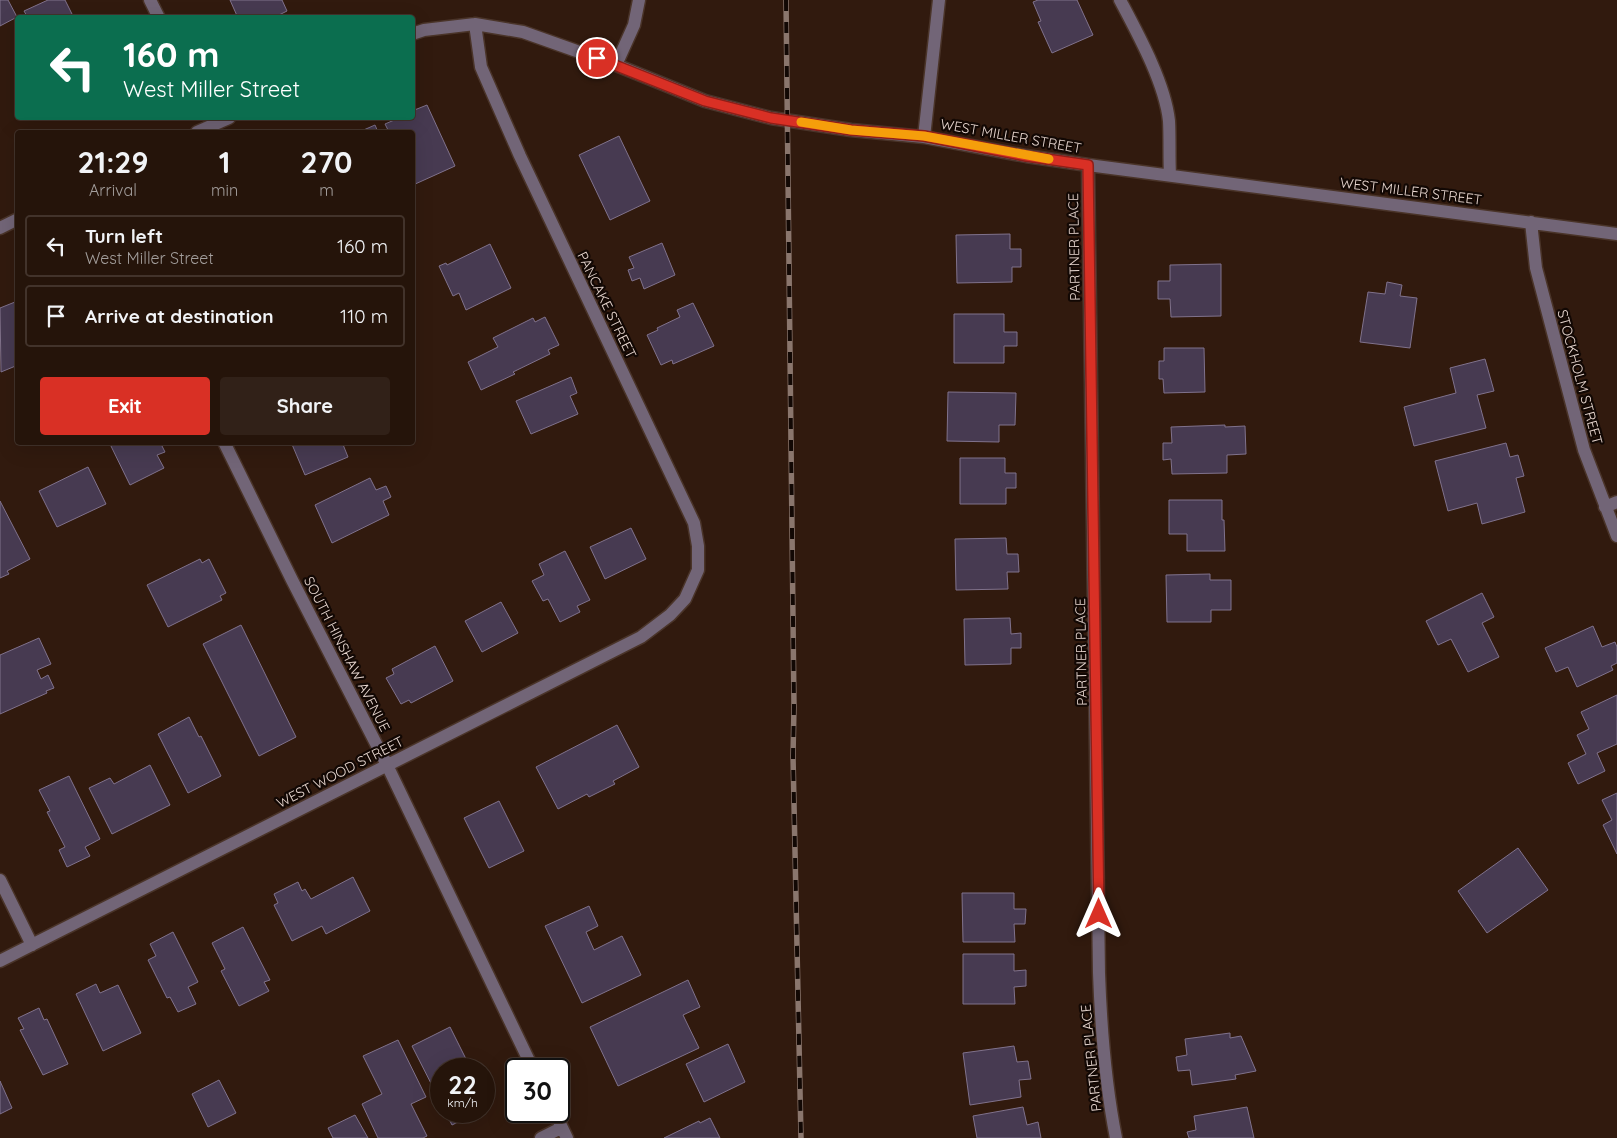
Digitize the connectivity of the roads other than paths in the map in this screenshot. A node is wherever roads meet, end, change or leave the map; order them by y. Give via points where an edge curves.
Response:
1 (150, 0) edge
2 (639, 0) edge
3 (940, 0) edge
4 (1120, 0) edge
5 (158, 15) edge
6 (475, 24) junction
7 (415, 33) edge
8 (616, 65) junction
9 (212, 121) edge
10 (200, 130) edge
11 (924, 136) junction
12 (1088, 165) junction
13 (1170, 175) junction
14 (15, 220) edge
15 (1531, 222) junction
16 (0, 228) edge
17 (1617, 234) edge
18 (225, 445) edge
19 (1617, 502) edge
20 (1605, 506) junction
21 (1617, 536) edge
22 (684, 598) joint
23 (387, 765) junction
24 (0, 880) edge
25 (32, 945) junction
26 (0, 961) edge
27 (528, 1058) edge
28 (564, 1133) edge
29 (541, 1138) edge
30 (1116, 1138) edge

1 - 5 street
2 - 8 street via 634,25
3 - 11 street
4 - 13 street via 1162,90 1169,120
6 - 7 street, WEST MILLER STREET
6 - 8 street, WEST MILLER STREET via 523,32
6 - 22 street, PANCAKE STREET via 481,67 516,148 694,523 698,570
8 - 11 street, WEST MILLER STREET via 705,101 771,118 851,130
9 - 10 street
11 - 12 street, WEST MILLER STREET
12 - 13 street, WEST MILLER STREET
12 - 30 street, PARTNER PLACE via 1099,973 1101,1030
13 - 15 street, WEST MILLER STREET
14 - 16 street
15 - 17 street, WEST MILLER STREET
15 - 20 street, STOCKHOLM STREET via 1536,268 1584,450
18 - 23 street, SOUTH HINSHAW AVENUE
19 - 20 street
20 - 21 street, STOCKHOLM STREET
22 - 23 street, WEST WOOD STREET via 670,615 641,637
23 - 25 street, WEST WOOD STREET
23 - 27 street, SOUTH HINSHAW AVENUE
24 - 25 street
25 - 26 street, WEST WOOD STREET
28 - 29 street

